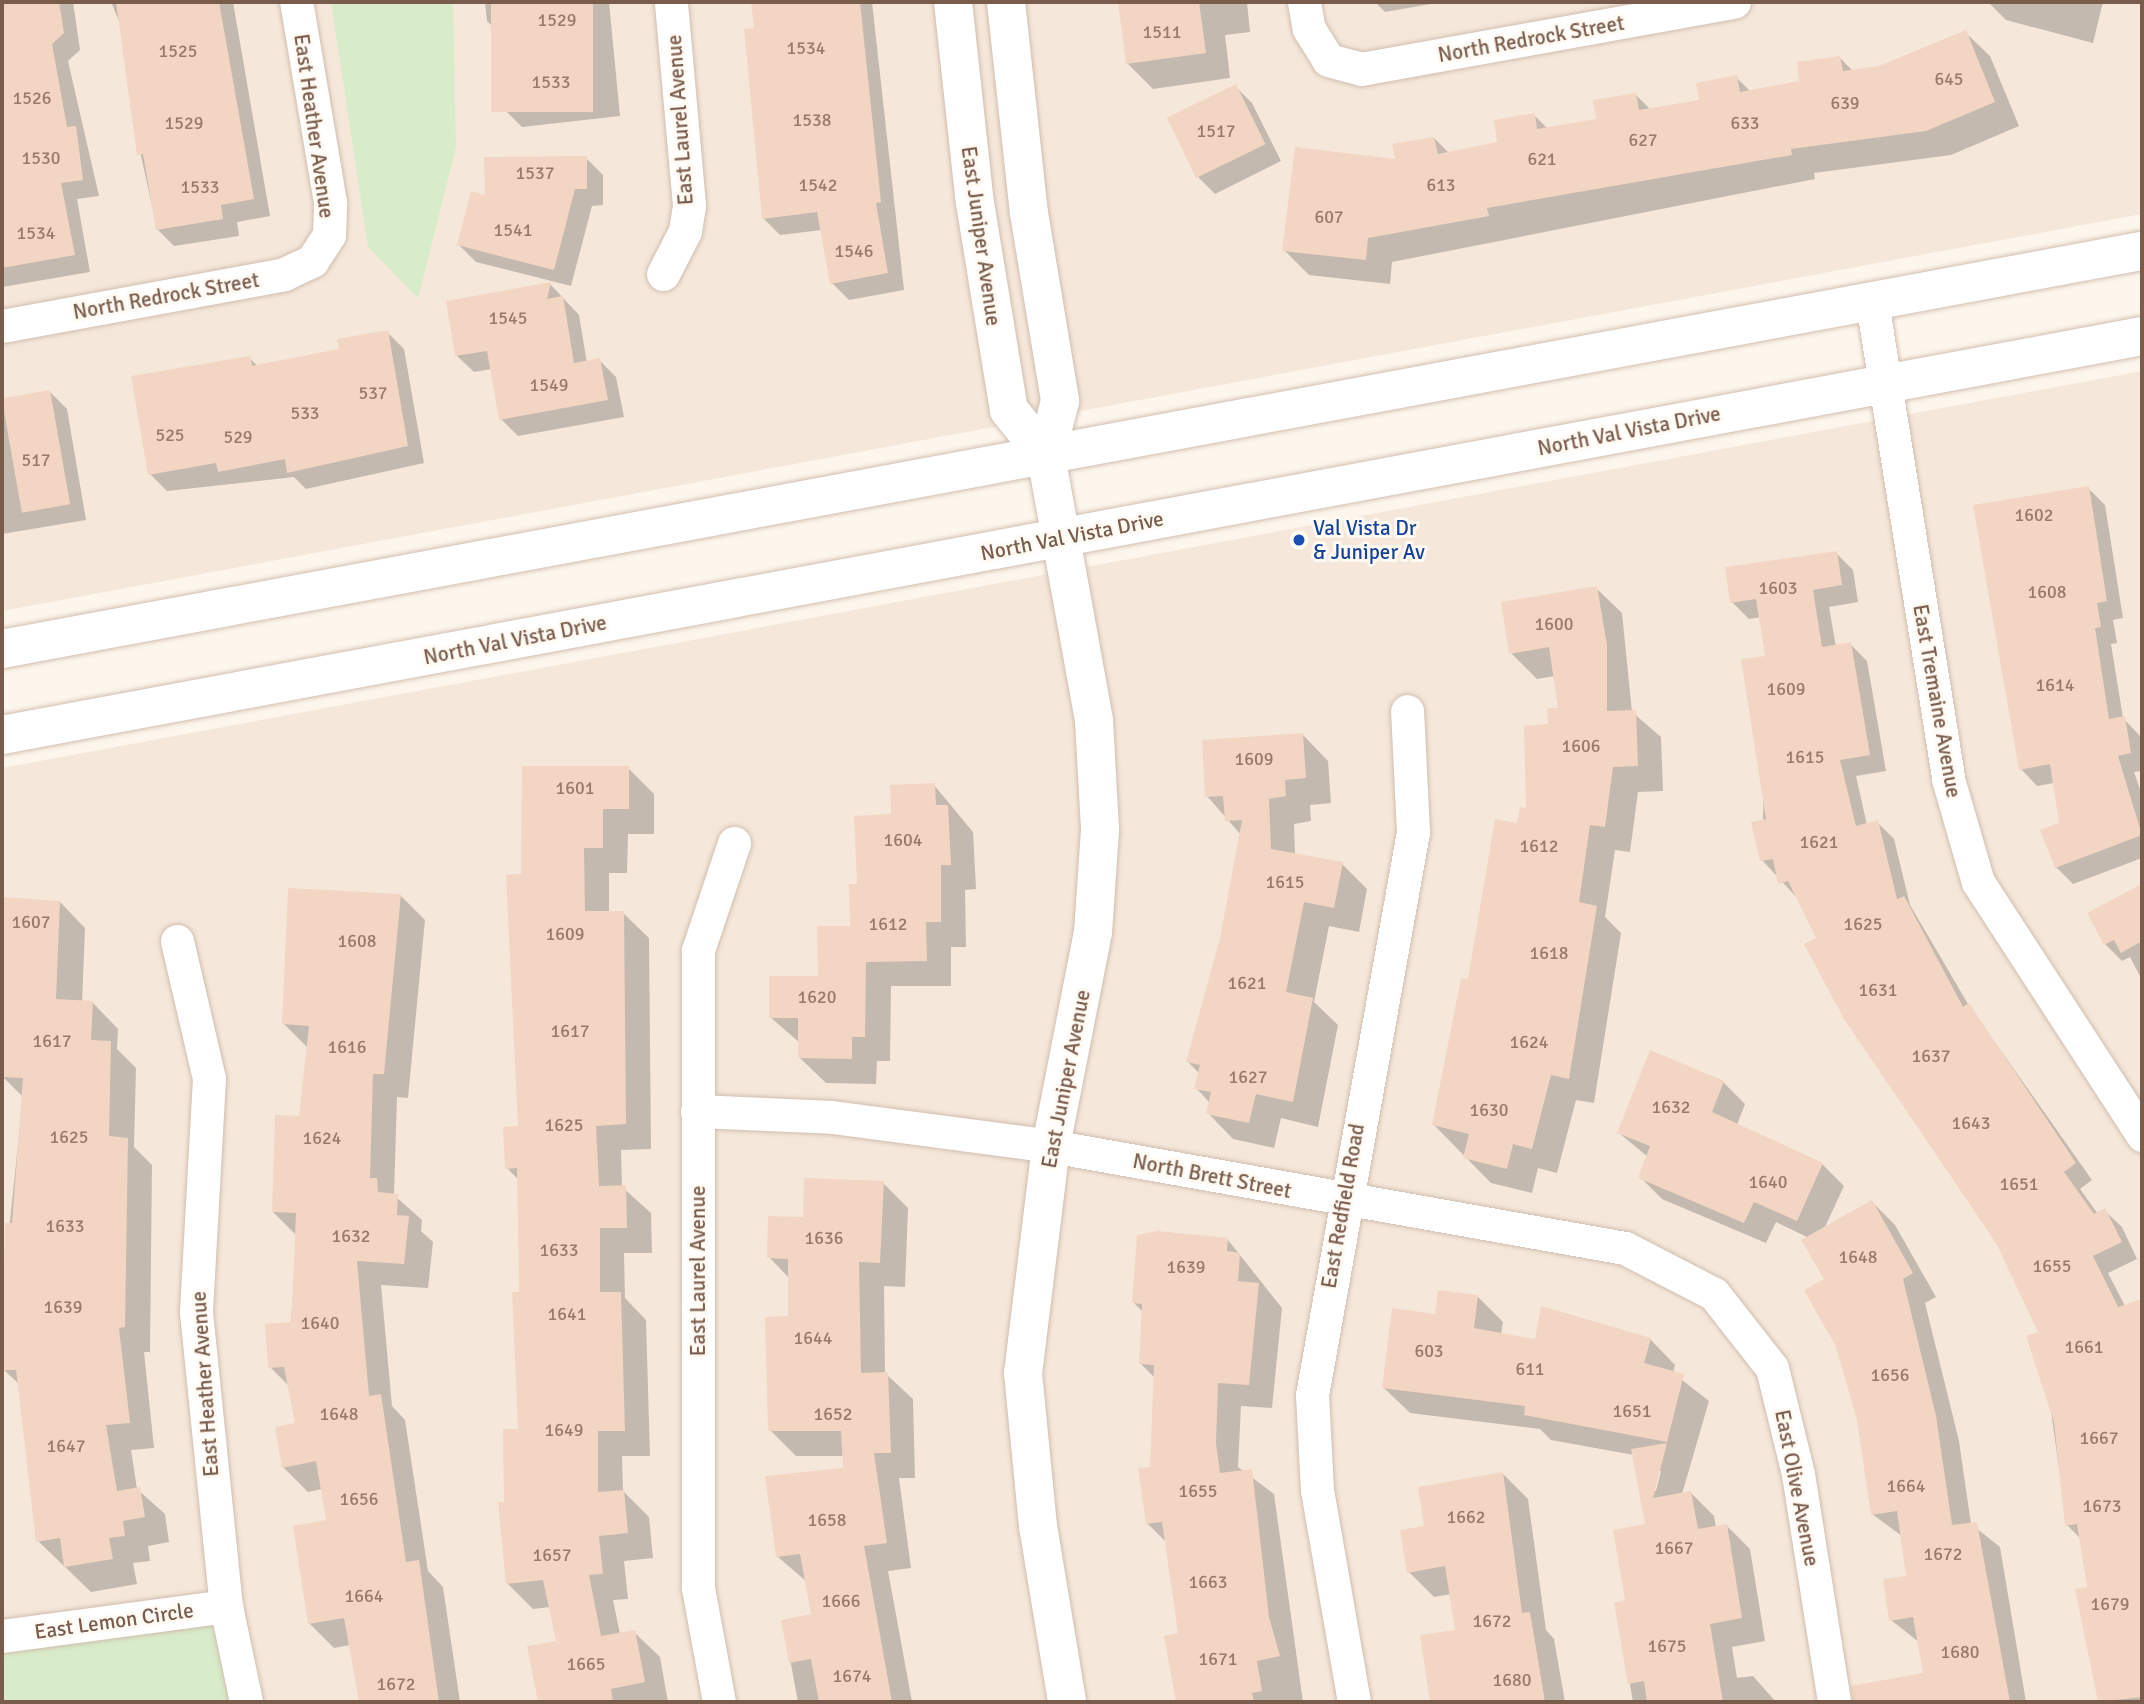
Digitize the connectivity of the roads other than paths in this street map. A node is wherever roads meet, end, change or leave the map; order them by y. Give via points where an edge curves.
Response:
1 (296, 2) edge
2 (671, 2) edge
3 (953, 2) edge
4 (1006, 2) edge
5 (1304, 2) edge
6 (1734, 2) edge
7 (322, 250) joint
8 (2142, 251) edge
9 (663, 274) dead end
10 (1872, 302) junction
11 (2, 326) edge
12 (2142, 336) edge
13 (1884, 384) junction
14 (1046, 456) junction
15 (1061, 538) junction
16 (2, 649) edge
17 (1407, 711) dead end
18 (2, 735) edge
19 (734, 843) dead end
20 (177, 942) dead end
21 (697, 1111) junction
22 (2137, 1115) edge
23 (1051, 1146) junction
24 (1342, 1200) junction
25 (1714, 1294) joint
26 (226, 1606) junction
27 (2, 1636) edge
28 (246, 1702) edge
29 (719, 1702) edge
30 (1067, 1702) edge
31 (1354, 1702) edge
32 (1834, 1702) edge

1 - 7 street, East Heather Avenue via 330,202
2 - 9 street, East Laurel Avenue via 689,205 681,243
3 - 14 main road, East Juniper Avenue via 975,203 1009,410
4 - 14 main road, East Juniper Avenue via 1026,187 1060,401
5 - 6 street, North Redrock Street via 1309,29 1328,60 1380,67
7 - 11 street, North Redrock Street via 284,274
8 - 10 main road
10 - 13 street, East Tremaine Avenue
10 - 14 main road
12 - 13 main road, North Val Vista Drive
13 - 15 main road, North Val Vista Drive
13 - 22 street, East Tremaine Avenue via 1948,779 1978,882
14 - 15 main road, East Juniper Avenue
14 - 16 main road
15 - 18 main road, North Val Vista Drive
15 - 23 main road, East Juniper Avenue via 1094,722 1100,830 1093,932
17 - 24 street, East Redfield Road via 1413,832
19 - 21 street, East Laurel Avenue via 698,950
20 - 26 street, East Heather Avenue via 209,1078 196,1312
21 - 23 street, North Brett Street via 832,1117
21 - 29 street, East Laurel Avenue via 698,1588
23 - 24 street, North Brett Street
23 - 30 main road, East Juniper Avenue via 1023,1373 1038,1525
24 - 25 street, North Brett Street via 1625,1248
24 - 31 street, East Redfield Road via 1312,1395 1318,1490
25 - 32 street, East Olive Avenue via 1772,1368 1798,1474
26 - 27 street, East Lemon Circle
26 - 28 street, East Heather Avenue

